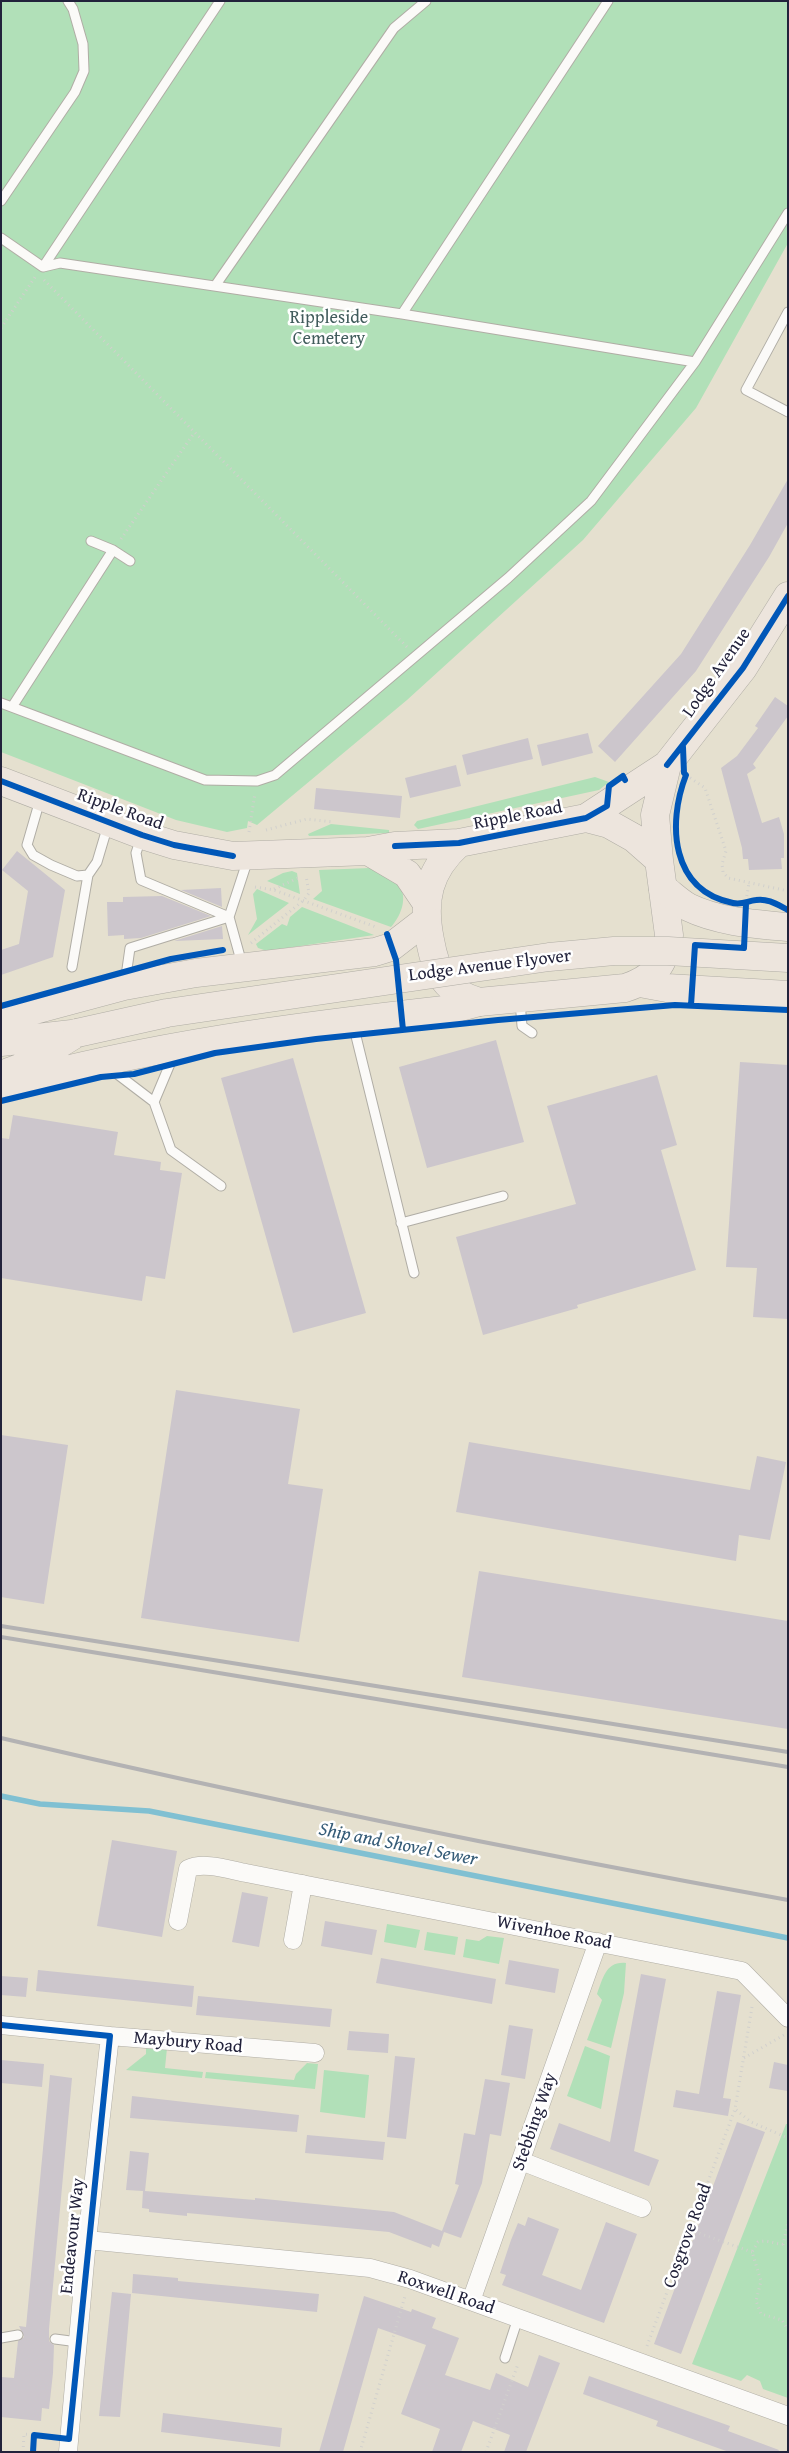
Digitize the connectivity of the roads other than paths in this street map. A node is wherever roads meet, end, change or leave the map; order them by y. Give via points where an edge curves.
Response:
1 (68, 1) edge
2 (220, 1) edge
3 (426, 1) edge
4 (608, 1) edge
5 (1, 201) edge
6 (788, 213) edge
7 (1, 238) edge
8 (43, 267) junction
9 (215, 286) junction
10 (788, 312) edge
11 (402, 314) junction
12 (695, 362) junction
13 (788, 412) edge
14 (91, 541) dead end
15 (114, 550) junction
16 (130, 560) dead end
17 (788, 596) edge
18 (1, 702) edge
19 (12, 708) junction
20 (680, 767) junction
21 (1, 781) edge
22 (41, 797) junction
23 (586, 818) junction
24 (109, 823) junction
25 (142, 835) junction
26 (459, 843) junction
27 (249, 844) junction
28 (368, 851) junction
29 (659, 860) junction
30 (88, 875) junction
31 (663, 888) junction
32 (426, 911) junction
33 (229, 917) junction
34 (788, 927) edge
35 (245, 956) junction
36 (788, 958) edge
37 (72, 967) dead end
38 (640, 983) junction
39 (124, 986) junction
40 (788, 995) edge
41 (520, 998) junction
42 (479, 1002) junction
43 (1, 1019) edge
44 (353, 1022) junction
45 (77, 1033) junction
46 (532, 1033) dead end
47 (1, 1042) edge
48 (178, 1045) junction
49 (97, 1063) junction
50 (1, 1075) edge
51 (1, 1087) edge
52 (154, 1102) junction
53 (221, 1186) dead end
54 (503, 1196) dead end
55 (401, 1223) junction
56 (414, 1273) dead end
57 (303, 1884) junction
58 (178, 1921) dead end
59 (293, 1940) dead end
60 (598, 1942) junction
61 (788, 2018) edge
62 (1, 2025) edge
63 (110, 2036) junction
64 (315, 2053) dead end
65 (521, 2161) junction
66 (642, 2208) dead end
67 (87, 2240) junction
68 (471, 2301) junction
69 (518, 2318) junction
70 (18, 2336) dead end
71 (1, 2338) edge
72 (54, 2339) dead end
73 (78, 2342) junction
74 (505, 2358) dead end
75 (788, 2416) edge
76 (68, 2452) edge

1 - 5 lane via 83,44 84,71 75,92
2 - 8 lane
3 - 9 lane via 394,28
4 - 11 lane
6 - 12 lane
7 - 8 lane
8 - 9 lane via 60,262
9 - 11 lane
10 - 13 lane via 746,390
11 - 12 lane
12 - 19 lane via 592,501 508,578 275,775 257,781 205,780
14 - 15 lane
15 - 16 lane
15 - 19 lane
17 - 20 main road, Lodge Avenue
18 - 19 lane
20 - 23 main road, Lodge Avenue
20 - 29 main road, Lodge Avenue via 655,815
21 - 22 main road, Ripple Road
22 - 24 main road, Ripple Road
22 - 30 lane via 27,845 33,855 77,876
23 - 26 main road, Ripple Road
23 - 29 main road, Ripple Road via 609,824 634,838
24 - 25 main road, Ripple Road
24 - 30 lane via 97,862
25 - 27 main road, Ripple Road via 174,845 233,856
25 - 33 lane via 136,853 141,880
26 - 28 main road, Ripple Road via 395,846
26 - 32 main road, Ripple Road via 447,854 432,878
27 - 28 main road, Ripple Road
27 - 33 lane
28 - 32 main road, Ripple Road via 407,874
29 - 31 main road, Ripple Road
30 - 37 lane
31 - 34 main road via 687,906 712,916 746,908
31 - 38 main road, Ripple Road via 668,944 662,963
32 - 35 main road via 375,952
32 - 42 main road, Ripple Road via 432,951 440,975 457,993
33 - 35 lane
33 - 39 lane via 130,948
35 - 39 main road
36 - 45 main road, Lodge Avenue Flyover, bridge via 668,951 614,951 549,957 167,1013
38 - 40 main road via 667,988
38 - 41 main road, Ripple Road via 625,988
39 - 43 main road
41 - 42 main road, Ripple Road
41 - 46 lane via 522,1026
42 - 44 main road via 453,1009
44 - 48 main road
44 - 55 lane
45 - 47 main road, Lodge Avenue Flyover
45 - 50 main road, Lodge Avenue Flyover via 20,1068
48 - 49 main road
48 - 52 lane
49 - 51 main road
49 - 52 lane via 121,1075
52 - 53 lane via 171,1150
54 - 55 lane
55 - 56 lane
57 - 58 street, Wivenhoe Road via 193,1866 187,1873
57 - 59 street
57 - 60 street, Wivenhoe Road
60 - 61 street, Wivenhoe Road via 742,1971
60 - 65 street, Stebbing Way
62 - 63 street, Maybury Road
63 - 64 street, Maybury Road
63 - 67 street, Endeavour Way
65 - 66 street
65 - 68 street, Stebbing Way
67 - 68 street, Roxwell Road via 370,2268
67 - 73 street, Endeavour Way
68 - 69 street, Roxwell Road
69 - 74 lane
69 - 75 street, Roxwell Road
70 - 71 lane
72 - 73 lane
73 - 76 street, Endeavour Way

